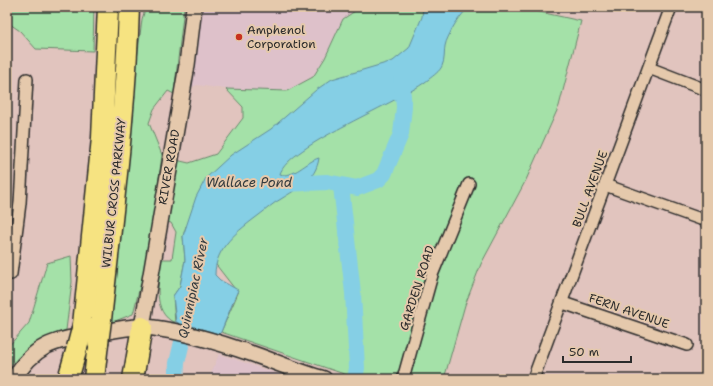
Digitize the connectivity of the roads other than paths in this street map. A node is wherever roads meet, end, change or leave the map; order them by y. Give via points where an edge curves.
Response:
1 (108, 7) edge
2 (129, 7) edge
3 (142, 7) edge
4 (194, 7) edge
5 (671, 7) edge
6 (127, 58) junction
7 (648, 68) junction
8 (27, 79) dead end
9 (706, 90) edge
10 (469, 184) dead end
11 (605, 185) junction
12 (706, 221) edge
13 (7, 274) edge
14 (562, 303) junction
15 (92, 322) junction
16 (142, 327) junction
17 (687, 345) dead end
18 (85, 346) junction
19 (14, 379) edge
20 (68, 379) edge
21 (78, 379) edge
22 (94, 379) edge
23 (133, 379) edge
24 (324, 379) edge
25 (403, 379) edge
26 (533, 379) edge

1 - 15 highway, WILBUR CROSS PARKWAY
2 - 6 highway, WILBUR CROSS PARKWAY
3 - 6 highway
4 - 16 main road, RIVER ROAD via 187,65
5 - 7 street, BULL AVENUE
6 - 15 highway, WILBUR CROSS PARKWAY
7 - 9 street
7 - 11 street, BULL AVENUE
8 - 13 street via 20,203 11,274
10 - 25 street, GARDEN ROAD via 432,275
11 - 12 street
11 - 14 street, BULL AVENUE
14 - 17 street, FERN AVENUE
14 - 26 street, BULL AVENUE
15 - 18 highway, WILBUR CROSS PARKWAY, bridge
16 - 19 main road via 52,342 32,356
16 - 23 highway
16 - 24 main road via 238,348
18 - 20 highway
18 - 21 highway, WILBUR CROSS PARKWAY
18 - 22 highway, WILBUR CROSS PARKWAY

